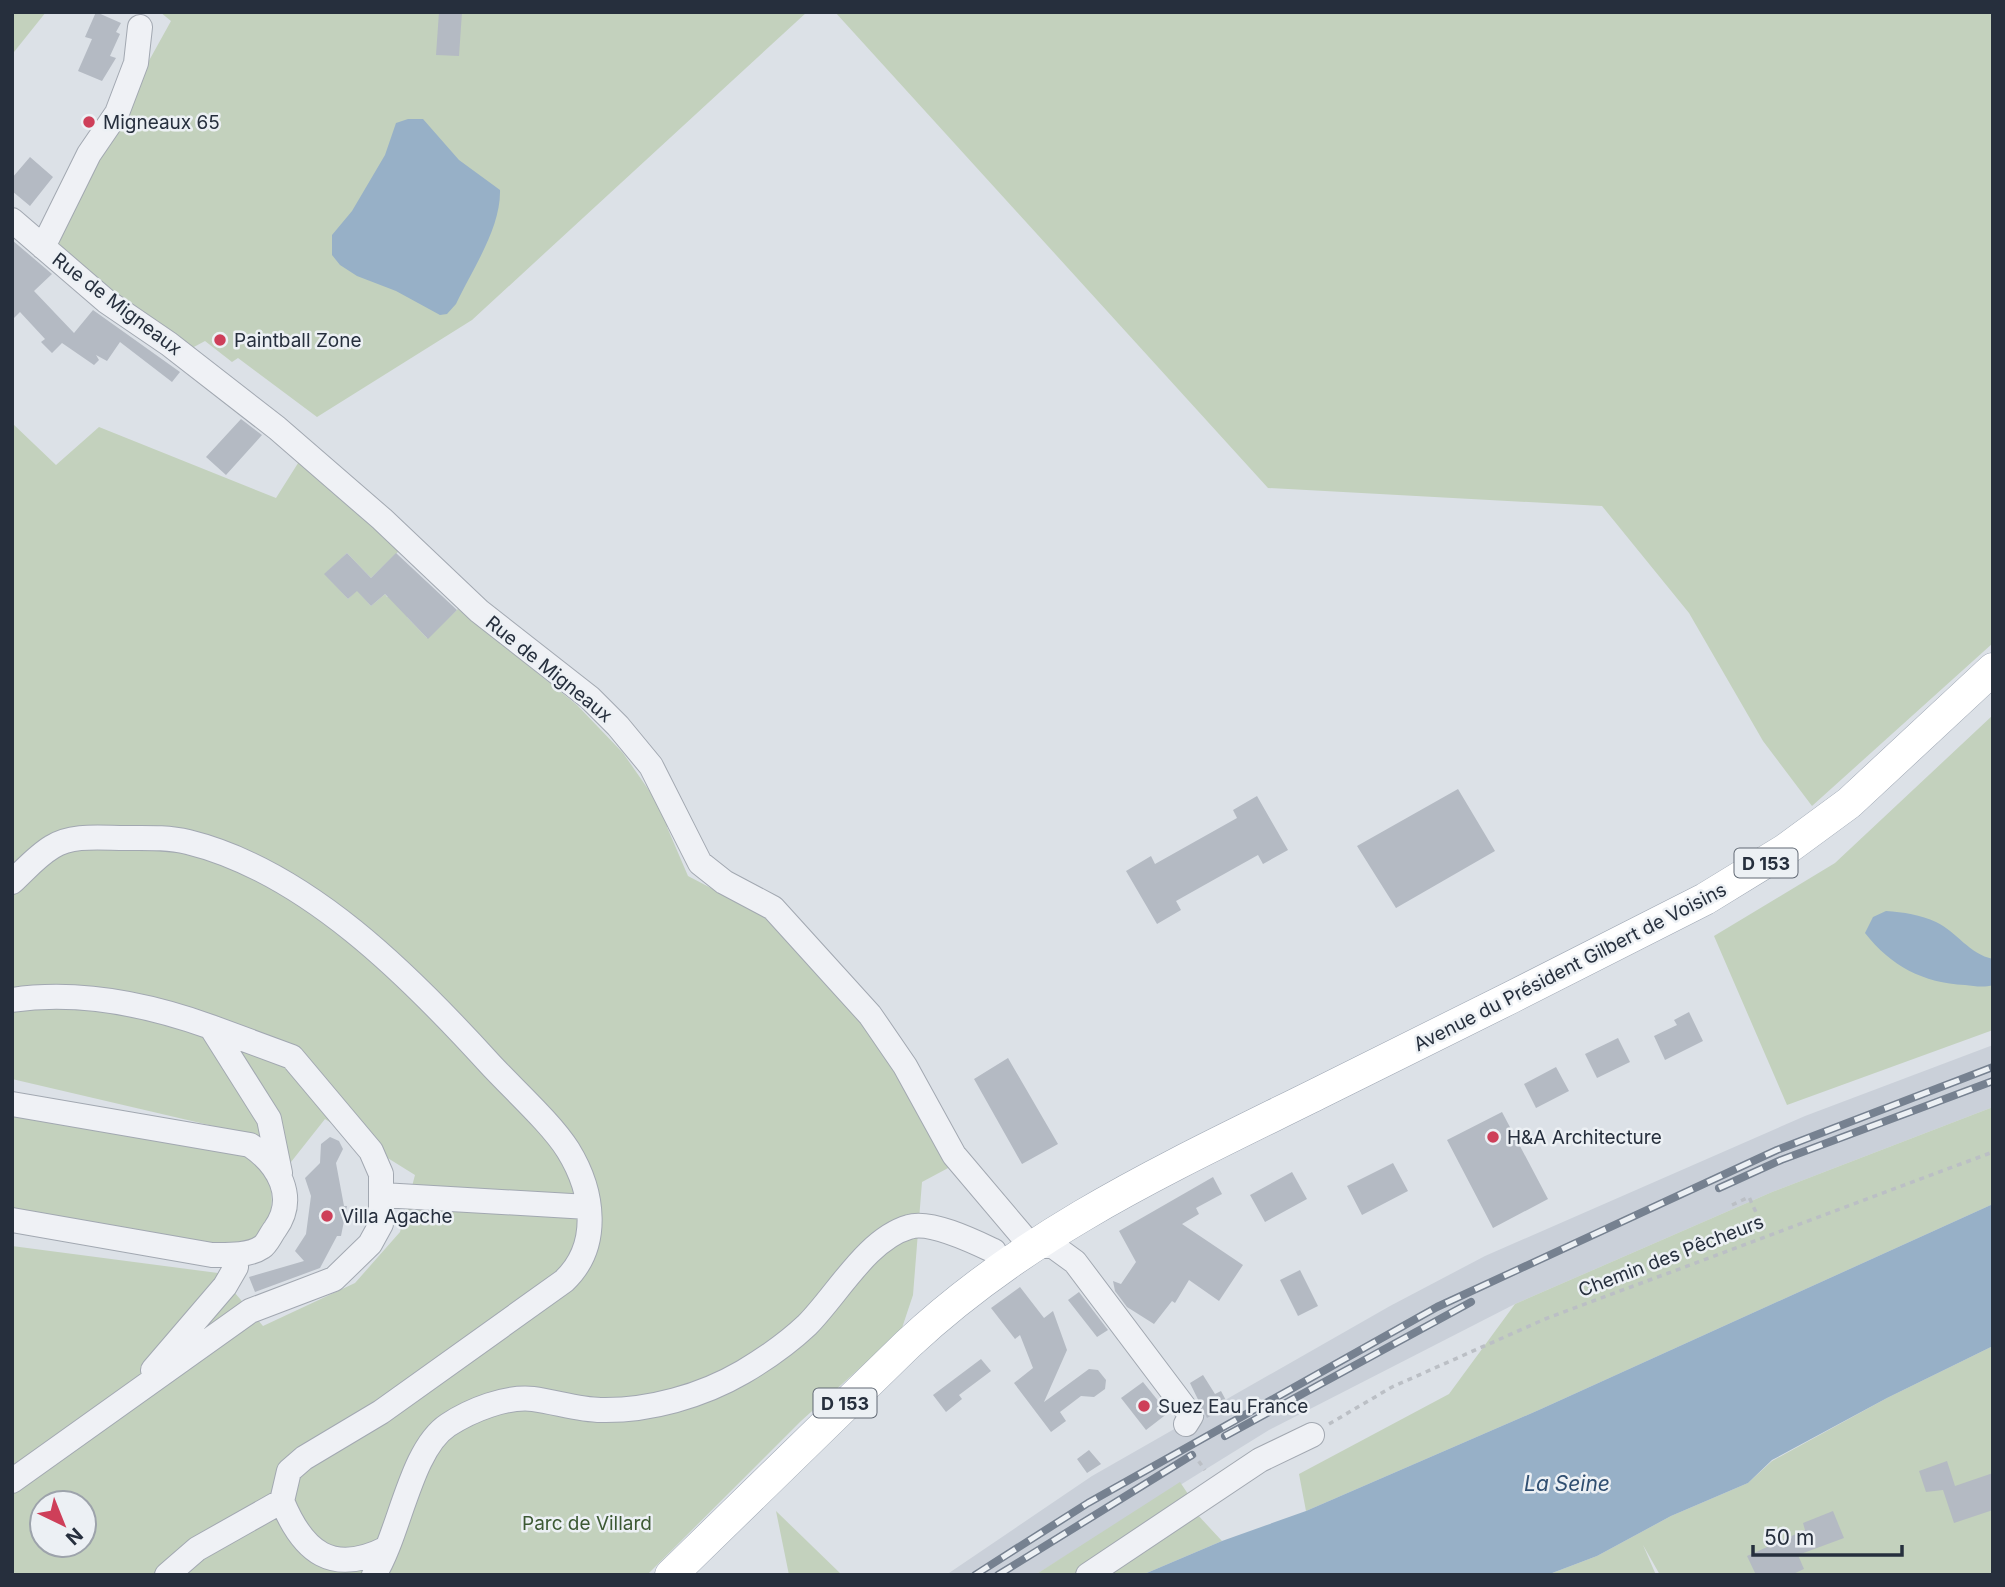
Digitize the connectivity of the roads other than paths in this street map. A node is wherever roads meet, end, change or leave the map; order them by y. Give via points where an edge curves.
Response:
1 (140, 27) dead end
2 (12, 220) edge
3 (43, 247) junction
4 (1993, 669) edge
5 (12, 882) edge
6 (12, 1000) edge
7 (211, 1027) junction
8 (12, 1104) edge
9 (280, 1173) junction
10 (382, 1195) junction
11 (588, 1207) junction
12 (12, 1220) edge
13 (1042, 1246) junction
14 (994, 1251) dead end
15 (236, 1261) junction
16 (250, 1311) junction
17 (130, 1399) junction
18 (1186, 1424) road end
19 (1312, 1434) road end
20 (12, 1480) edge
21 (282, 1501) junction
22 (387, 1548) junction
23 (167, 1575) edge
24 (374, 1575) edge
25 (671, 1575) edge
26 (690, 1575) edge
27 (1087, 1575) edge

1 - 3 street via 136,63 117,113 89,154
2 - 3 street, Rue de Migneaux
3 - 13 street, Rue de Migneaux via 106,301 276,428 479,611 590,698 618,726 651,766 700,863 724,883 773,908 870,1015 905,1066 954,1155
4 - 13 main road, Avenue du Président Gilbert de Voisins / D 153 via 1885,772 1785,850 1705,900 1194,1152
5 - 11 street via 54,846 81,838 164,838 231,855 288,883 384,958 457,1028 568,1150
6 - 7 street via 81,997 136,1004
7 - 9 street via 269,1119
7 - 10 street via 292,1057 372,1151 381,1174
8 - 9 street via 250,1145 268,1157
9 - 15 street via 285,1197 279,1223 262,1247
10 - 11 street
10 - 16 street via 381,1224 351,1265 334,1279
11 - 21 street via 590,1239 578,1268 381,1412 304,1458 289,1471
12 - 15 street
13 - 18 street, Rue de Migneaux via 1075,1262 1191,1416
13 - 25 main road, D 153 via 947,1307
13 - 26 main road, D 153 via 950,1325
14 - 22 street via 942,1229 911,1226 884,1239 807,1324 779,1348 700,1392 654,1405 601,1410 530,1399 503,1401 447,1425 418,1463
15 - 16 street via 253,1300
15 - 17 street via 225,1286
16 - 17 street
17 - 20 street
19 - 27 street via 1259,1460
21 - 22 street via 294,1530 324,1556 344,1561 367,1558
21 - 23 street via 197,1549
22 - 24 street

